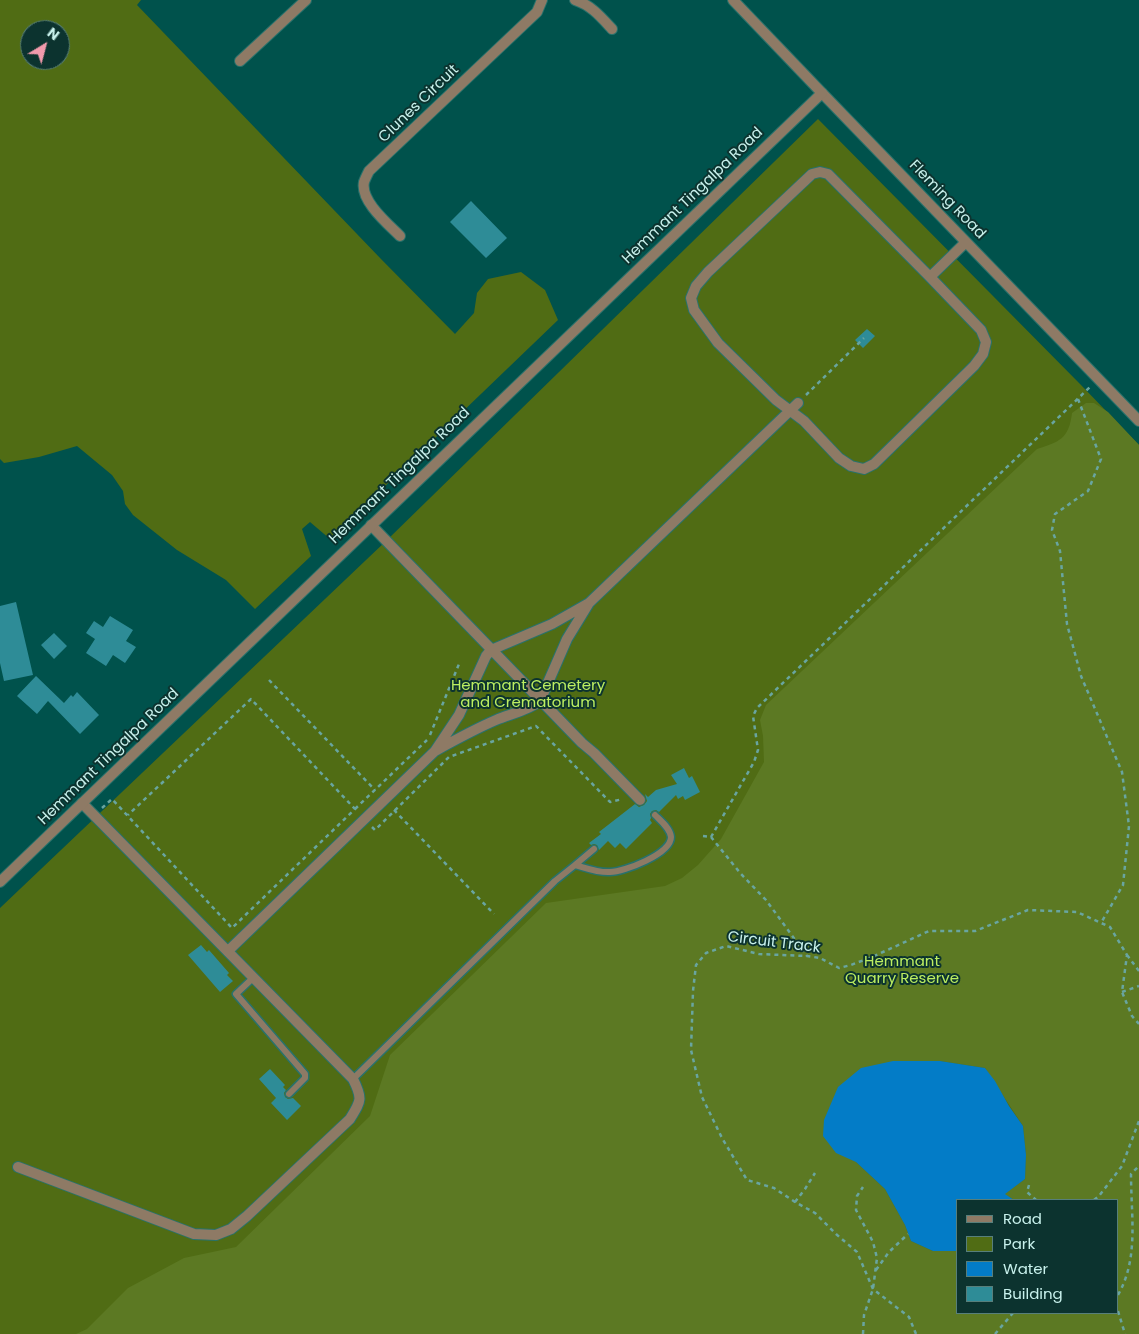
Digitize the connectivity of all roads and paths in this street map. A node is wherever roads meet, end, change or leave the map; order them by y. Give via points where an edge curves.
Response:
1 (306, 0) edge
2 (542, 0) edge
3 (575, 0) edge
4 (734, 0) edge
5 (612, 28) dead end
6 (240, 61) dead end
7 (822, 93) junction
8 (400, 236) dead end
9 (966, 242) junction
10 (930, 277) junction
11 (864, 338) dead end
12 (1098, 379) junction
13 (1078, 399) junction
14 (794, 407) junction
15 (1139, 421) edge
16 (371, 525) junction
17 (589, 603) junction
18 (552, 624) junction
19 (567, 639) junction
20 (491, 650) junction
21 (459, 664) dead end
22 (269, 680) dead end
23 (540, 700) junction
24 (459, 715) junction
25 (474, 730) junction
26 (435, 751) junction
27 (375, 790) junction
28 (631, 791) junction
29 (640, 800) dead end
30 (82, 803) junction
31 (355, 809) junction
32 (394, 810) junction
33 (128, 815) junction
34 (655, 815) dead end
35 (94, 816) junction
36 (364, 819) junction
37 (703, 836) dead end
38 (711, 837) junction
39 (594, 849) dead end
40 (575, 865) junction
41 (0, 882) edge
42 (494, 914) dead end
43 (1101, 923) junction
44 (228, 951) junction
45 (1127, 954) junction
46 (807, 956) junction
47 (1139, 971) edge
48 (254, 977) junction
49 (1139, 986) edge
50 (1122, 992) junction
51 (1139, 1024) edge
52 (353, 1079) junction
53 (289, 1094) dead end
54 (1139, 1122) edge
55 (1139, 1166) edge
56 (18, 1167) dead end
57 (815, 1173) dead end
58 (1028, 1185) dead end
59 (863, 1187) dead end
60 (1035, 1199) edge
61 (1095, 1199) edge
62 (795, 1202) junction
63 (1136, 1231) dead end
64 (908, 1234) dead end
65 (875, 1271) junction
66 (1129, 1280) dead end
67 (873, 1289) junction
68 (1119, 1293) edge
69 (1012, 1314) edge
70 (1119, 1314) edge
71 (863, 1334) edge
72 (916, 1334) edge
73 (995, 1334) edge
74 (1125, 1334) edge

1 - 6 street
2 - 8 street, Clunes Circuit via 536,12 369,171 364,183 366,198
3 - 5 street via 594,10
4 - 7 street, Fleming Road
7 - 9 street, Fleming Road
7 - 16 street, Hemmant Tingalpa Road
9 - 10 street
9 - 12 street, Fleming Road
10 - 14 street via 981,330 986,342 983,354 874,464 864,469 839,458
10 - 14 street via 828,174 820,172 812,174 708,272 691,298 694,310 718,343 776,400
11 - 14 path
12 - 13 path
12 - 15 street, Fleming Road
13 - 38 path via 757,708 753,716 758,750 754,762
13 - 43 path via 1102,458 1088,491 1055,514 1052,530 1060,550 1067,624 1081,676 1122,772 1129,826 1123,885
14 - 17 street
16 - 20 street
16 - 30 street, Hemmant Tingalpa Road
17 - 18 street
17 - 19 street
18 - 19 street
18 - 20 street
19 - 23 street
20 - 23 street
20 - 24 street
21 - 27 path via 429,738
22 - 27 path
23 - 25 street via 534,706
23 - 28 street
24 - 25 street
24 - 26 street
25 - 26 street
26 - 36 street
27 - 31 path
28 - 29 street
28 - 32 path via 621,800 610,802 536,726 449,758
30 - 35 street
30 - 41 street, Hemmant Tingalpa Road
31 - 33 path via 251,699
31 - 33 path via 232,928
31 - 36 path
32 - 36 path via 374,830
32 - 42 path
33 - 35 path via 112,799
34 - 40 lane via 671,835 668,846 660,853 639,864 609,872
35 - 44 street
36 - 44 street
37 - 38 path
38 - 46 path via 766,900
39 - 40 lane
40 - 52 lane
43 - 45 path, Circuit Track via 1110,927
43 - 46 path, Circuit Track via 1077,912 1028,910 975,931 930,931 839,968 820,958
44 - 48 street
45 - 47 path, Circuit Track
45 - 50 path
46 - 62 path, Circuit Track via 759,954 726,946 706,953 696,965 693,991 691,1050 702,1097 747,1180 774,1188
48 - 52 street
48 - 53 lane via 236,994 305,1074
49 - 50 path
50 - 51 path
52 - 56 street via 359,1090 359,1104 350,1119 247,1216 231,1229 216,1235 194,1234
54 - 61 path via 1122,1166
55 - 63 path via 1131,1174
57 - 62 path
58 - 60 path via 1027,1192
59 - 65 path via 857,1196 856,1210 873,1242 877,1258
62 - 67 path, Circuit Track via 815,1214 857,1252
64 - 65 path
65 - 67 path
66 - 68 path
67 - 71 path via 864,1315
67 - 72 path, Circuit Track via 909,1317
69 - 73 path
70 - 74 path

